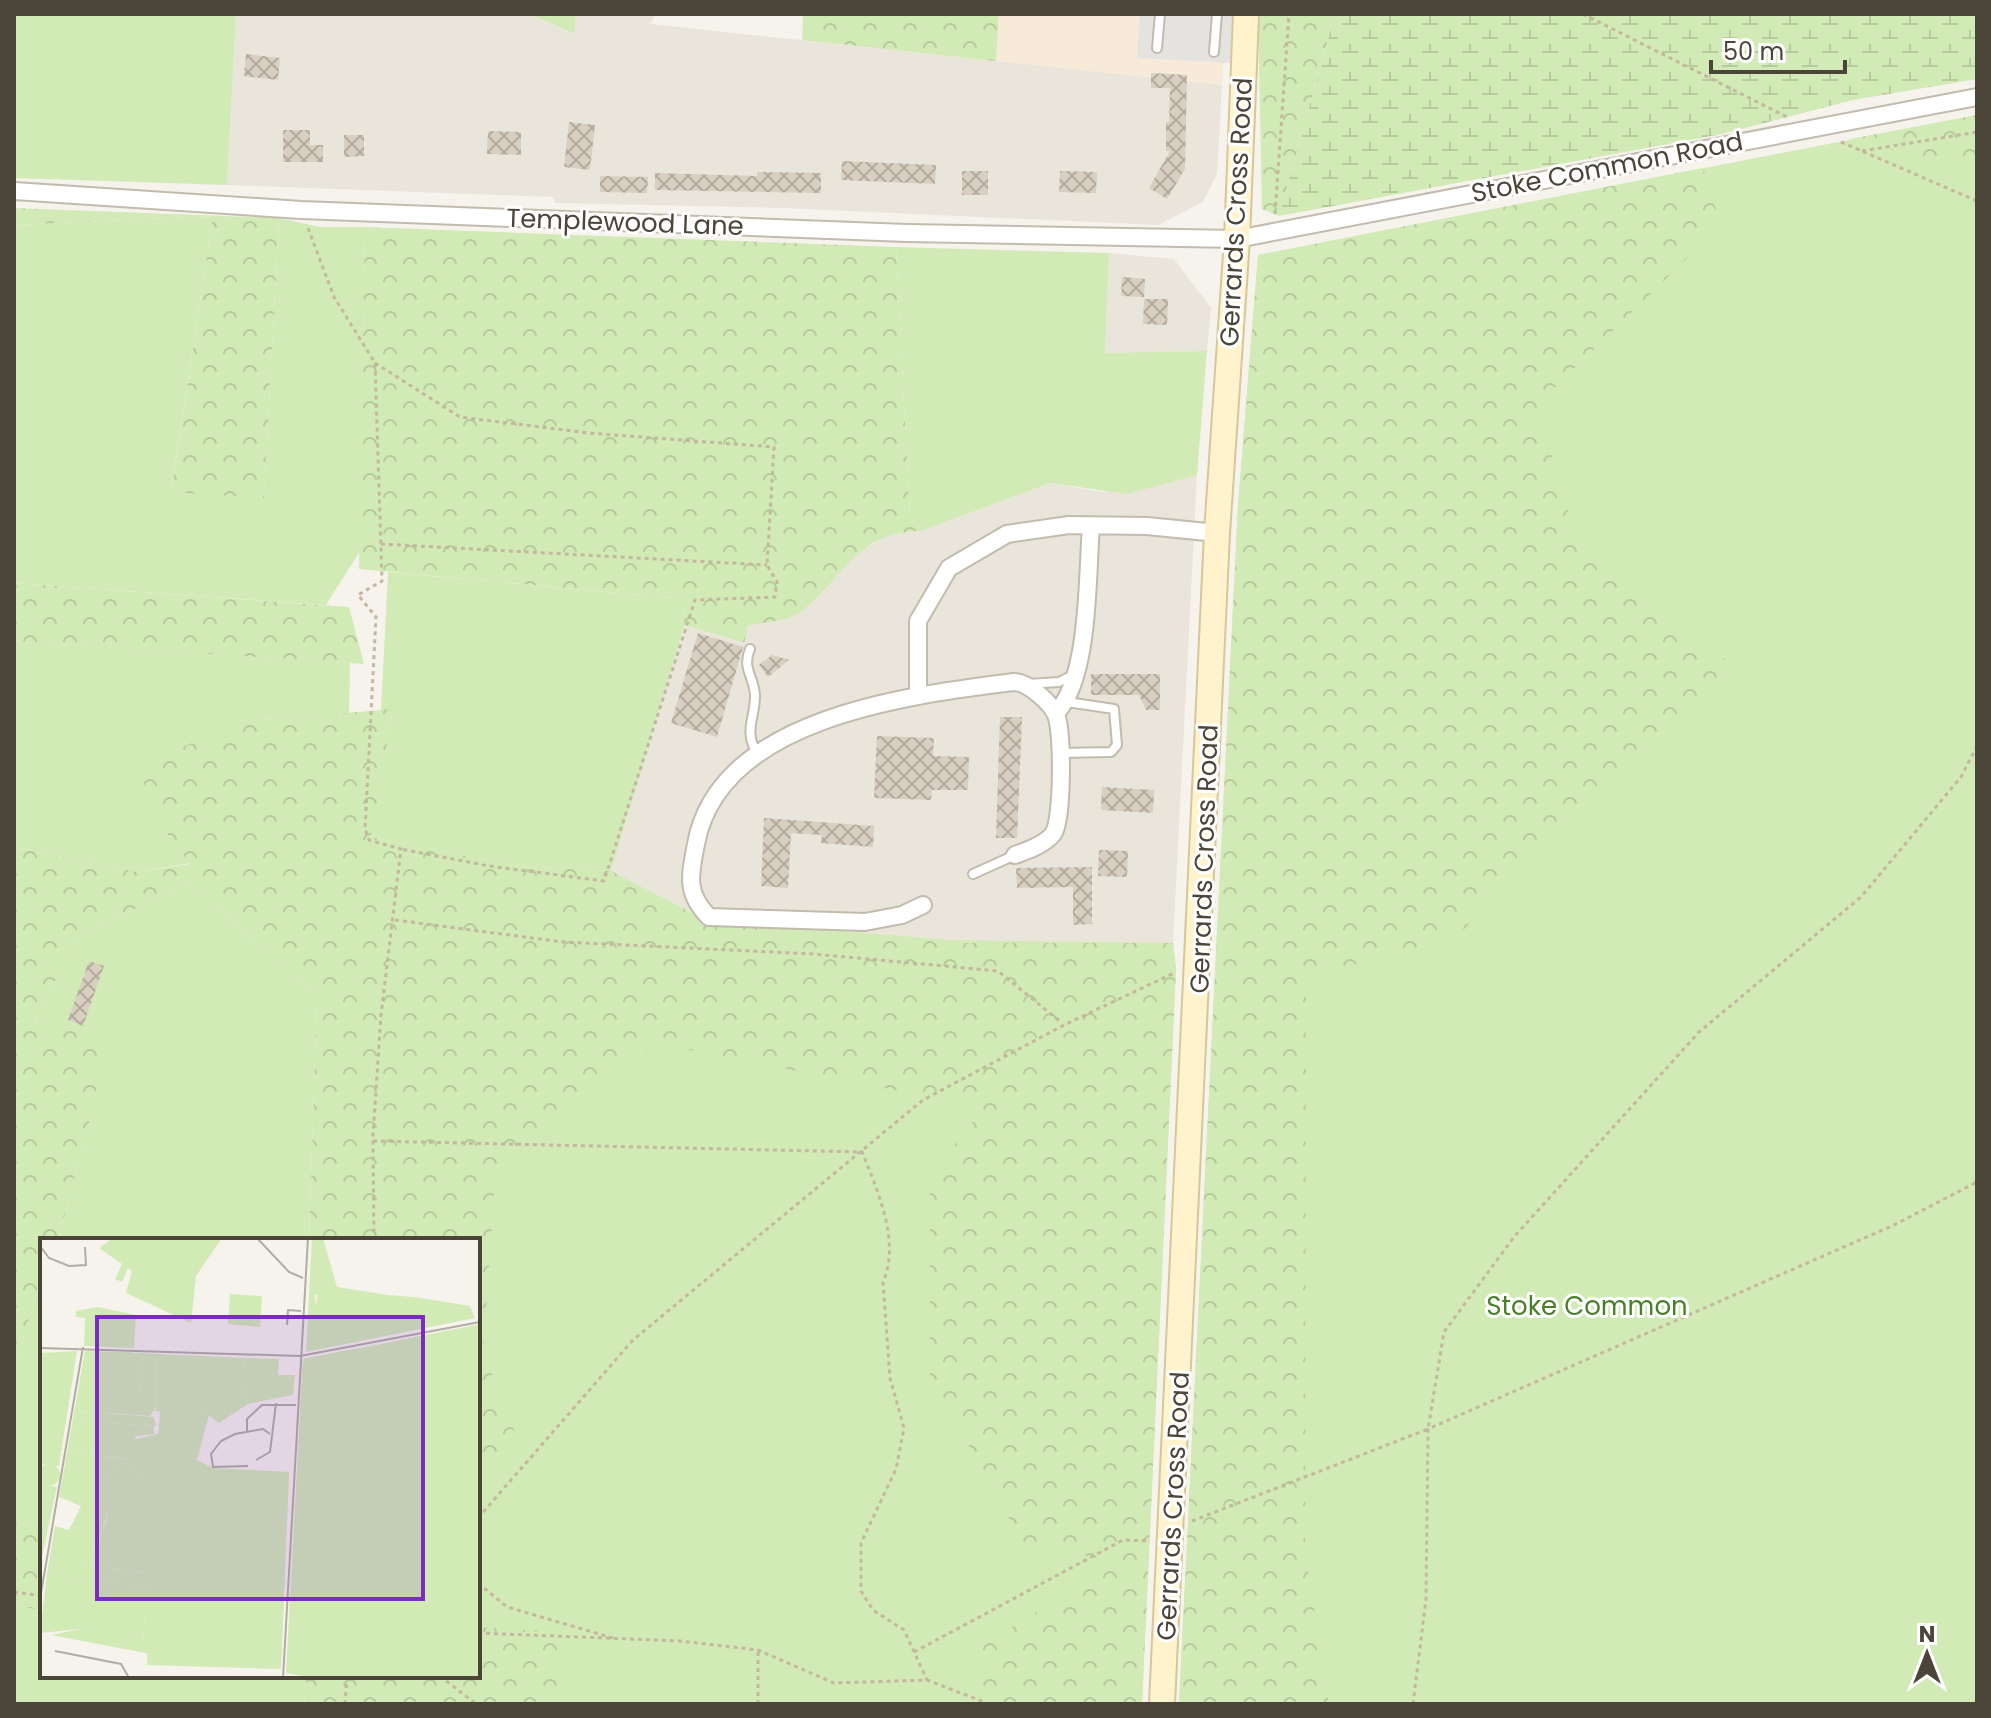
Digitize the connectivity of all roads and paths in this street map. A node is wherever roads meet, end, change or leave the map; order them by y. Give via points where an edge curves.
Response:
1 (1160, 14) edge
2 (1217, 14) edge
3 (1246, 14) edge
4 (1289, 14) edge
5 (1583, 14) edge
6 (1157, 48) dead end
7 (1214, 52) dead end
8 (1977, 97) edge
9 (1810, 128) junction
10 (1977, 132) edge
11 (1862, 151) junction
12 (14, 191) edge
13 (1977, 201) edge
14 (301, 210) junction
15 (1273, 231) junction
16 (1237, 239) junction
17 (375, 363) junction
18 (1091, 526) junction
19 (1217, 533) junction
20 (381, 544) junction
21 (767, 565) junction
22 (750, 649) dead end
23 (1076, 673) junction
24 (1028, 684) junction
25 (918, 694) junction
26 (1062, 707) junction
27 (1977, 746) edge
28 (757, 753) junction
29 (1059, 753) junction
30 (401, 849) junction
31 (1015, 855) joint
32 (973, 874) dead end
33 (923, 905) dead end
34 (395, 920) junction
35 (1200, 961) junction
36 (1064, 1025) junction
37 (373, 1141) junction
38 (862, 1152) junction
39 (1977, 1182) edge
40 (374, 1238) edge
41 (1428, 1429) junction
42 (480, 1516) edge
43 (1172, 1535) junction
44 (480, 1585) edge
45 (14, 1592) edge
46 (40, 1596) edge
47 (480, 1633) edge
48 (618, 1640) junction
49 (758, 1650) junction
50 (914, 1652) junction
51 (347, 1678) edge
52 (443, 1678) edge
53 (927, 1680) junction
54 (976, 1702) edge
55 (345, 1704) edge
56 (476, 1704) edge
57 (758, 1704) edge
58 (989, 1704) edge
59 (1162, 1704) edge
60 (1413, 1704) edge

1 - 6 lane
2 - 7 lane
3 - 16 main road, Gerrards Cross Road
4 - 15 path
5 - 9 path
8 - 9 street, Stoke Common Road
9 - 11 path
9 - 15 street, Stoke Common Road
10 - 11 path
11 - 13 path
12 - 14 street, Templewood Lane
14 - 16 street, Templewood Lane via 907,233
14 - 17 path via 334,297
15 - 16 street, Stoke Common Road
16 - 19 main road, Gerrards Cross Road
17 - 20 path
17 - 21 path via 460,417 774,447
18 - 19 street
18 - 23 street
18 - 25 street via 1007,534 949,568 918,621
19 - 35 main road, Gerrards Cross Road
20 - 21 path
20 - 30 path via 382,581 358,595 376,617 365,829 369,840
21 - 30 path via 777,582 775,597 695,600 604,881
22 - 28 lane via 745,661 755,699 748,727
23 - 24 lane via 1059,682
23 - 26 street
24 - 25 street
24 - 26 street
25 - 28 street via 846,713
26 - 29 street
26 - 29 lane via 1114,709 1117,745 1111,752
27 - 41 path via 1961,777 1861,897 1699,1032 1514,1237 1444,1332
28 - 33 street via 726,781 697,836 688,883 695,903 709,917 865,922
29 - 31 street via 1056,829 1042,843
30 - 34 path
31 - 32 lane
34 - 36 path via 563,942 814,954 998,971
34 - 37 path via 381,1015
35 - 36 path
35 - 43 main road, Gerrards Cross Road
36 - 38 path via 923,1100
37 - 38 path
37 - 40 path
38 - 42 path via 633,1340
38 - 50 path via 884,1206 890,1378 904,1428 896,1469 861,1543 861,1591 873,1610 904,1630
39 - 41 path via 1894,1225
41 - 43 path
41 - 60 path via 1426,1599
43 - 50 path via 1123,1540
43 - 59 main road, Gerrards Cross Road
44 - 48 path via 507,1607
45 - 46 path
47 - 48 path
48 - 49 path
49 - 53 path via 834,1683
49 - 57 path
50 - 53 path
51 - 55 path
52 - 56 path
53 - 54 path
54 - 58 path

